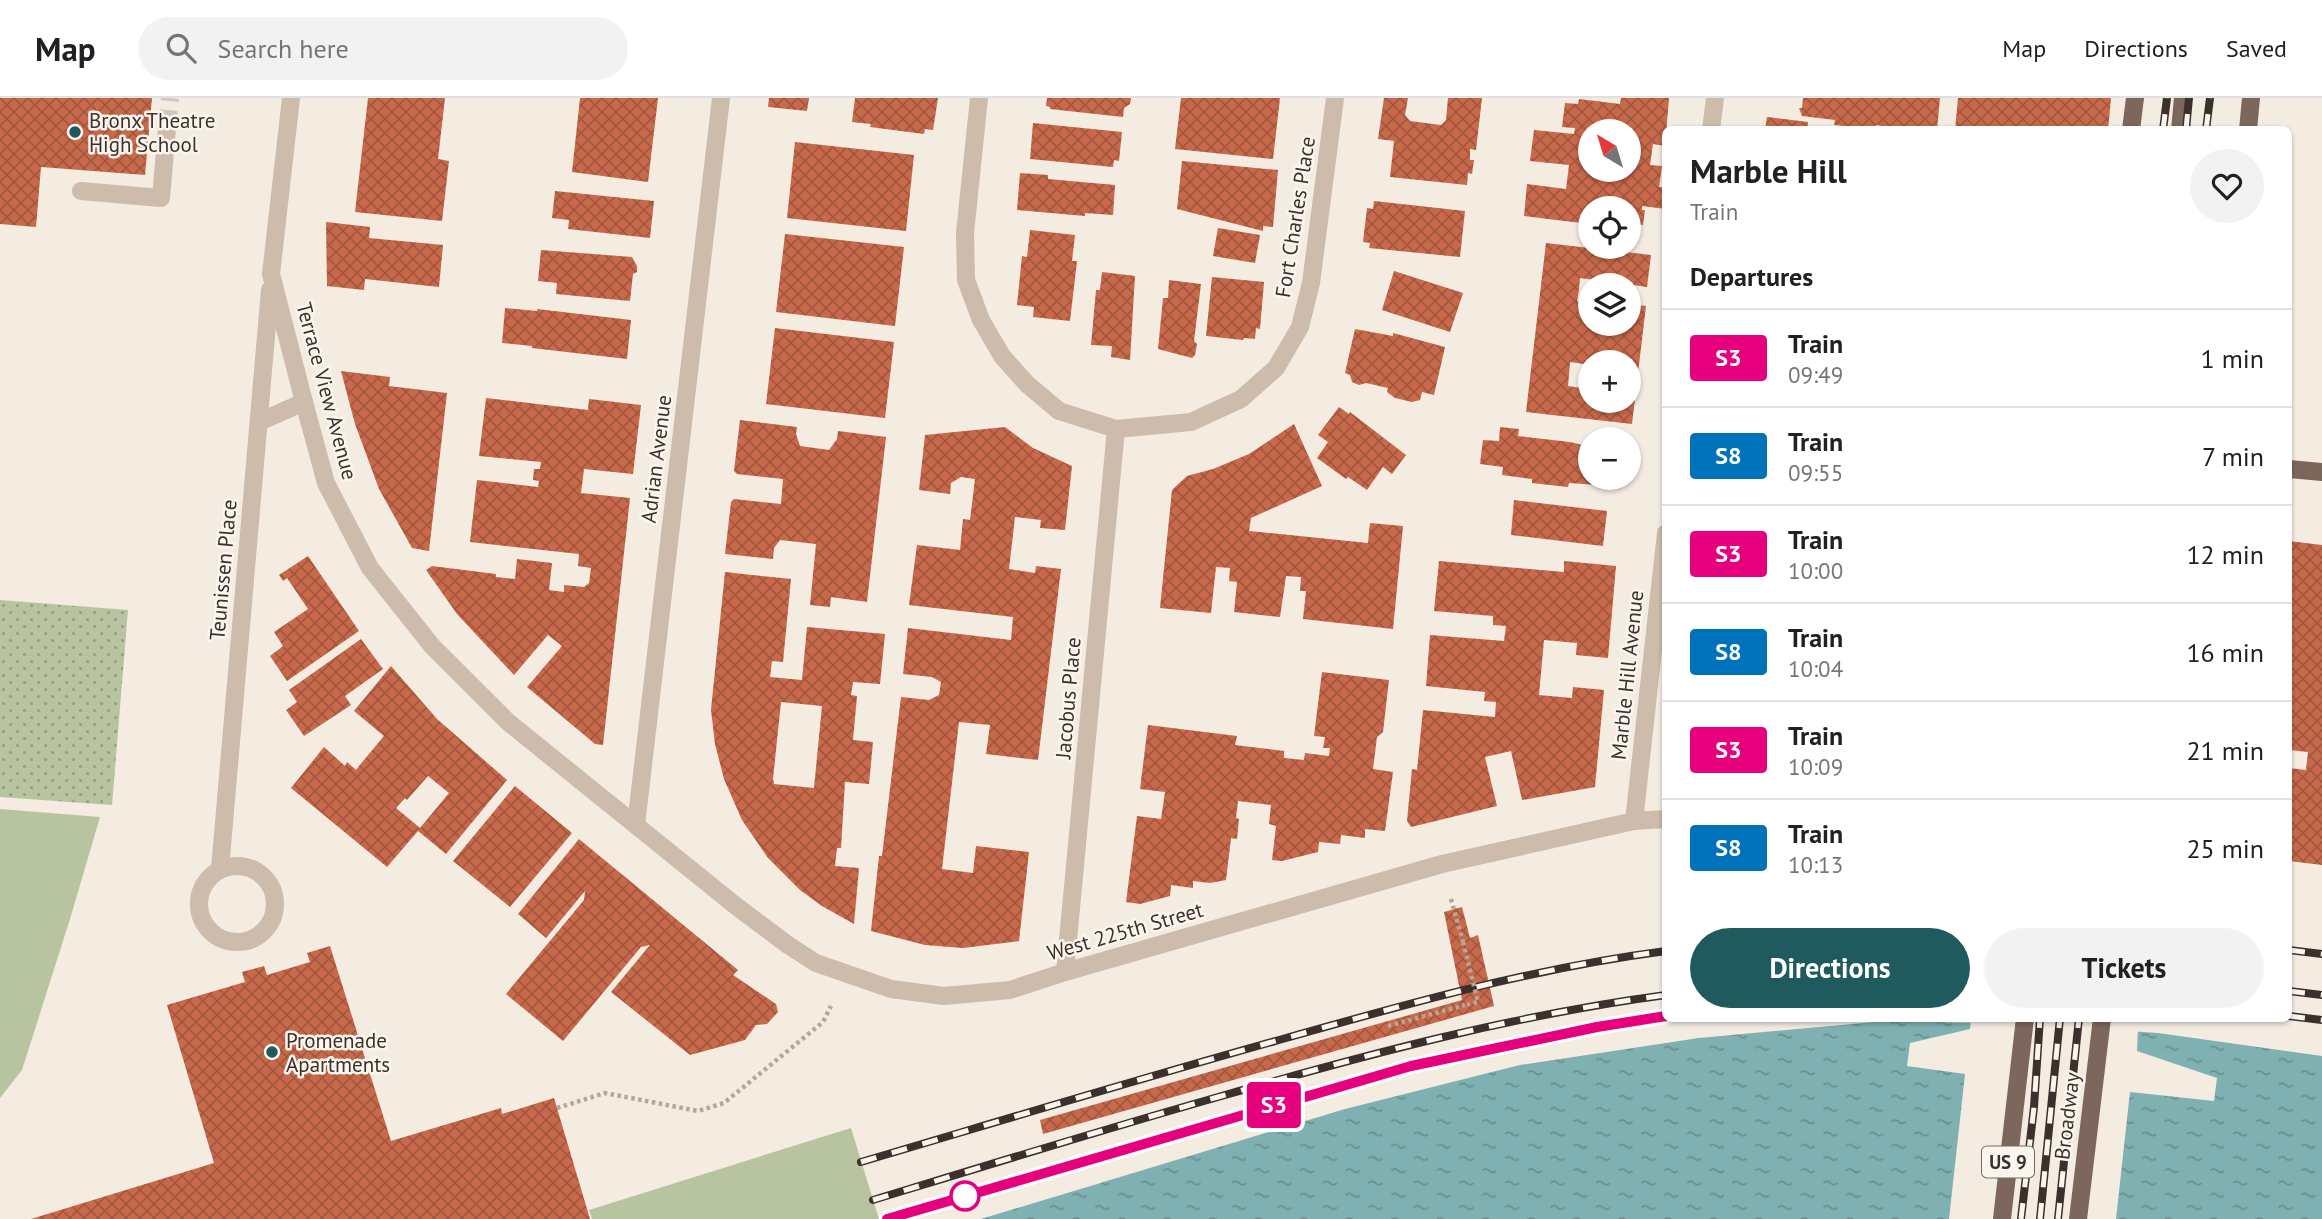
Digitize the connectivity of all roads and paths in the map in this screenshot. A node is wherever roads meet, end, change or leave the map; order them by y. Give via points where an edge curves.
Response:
1 (291, 98) edge
2 (721, 98) edge
3 (979, 98) edge
4 (1335, 98) edge
5 (1715, 98) edge
6 (2135, 98) edge
7 (2183, 98) edge
8 (2251, 98) edge
9 (1712, 126) edge
10 (2132, 126) edge
11 (2180, 126) edge
12 (2248, 126) edge
13 (167, 128) tunnel mouth
14 (81, 191) dead end
15 (271, 274) junction
16 (304, 402) junction
17 (258, 422) junction
18 (1116, 429) junction
19 (2292, 469) edge
20 (2322, 472) edge
21 (1662, 569) edge
22 (1662, 819) edge
23 (1634, 821) junction
24 (636, 825) junction
25 (220, 869) junction
26 (1451, 900) dead end
27 (1065, 972) junction
28 (831, 1006) dead end
29 (2025, 1022) edge
30 (2102, 1022) edge
31 (1388, 1026) dead end
32 (557, 1108) dead end
33 (2002, 1219) edge
34 (2078, 1219) edge

1 - 15 street, Terrace View Avenue
2 - 24 street, Adrian Avenue
3 - 18 street via 965,233 966,280 981,320 1002,356 1059,411
4 - 18 street, Fort Charles Place via 1311,283 1300,327 1276,368 1241,399 1191,422
5 - 9 street
6 - 10 main road
7 - 11 main road
8 - 12 main road
13 - 14 street via 161,198
15 - 16 street, Terrace View Avenue
15 - 17 street, Teunissen Place
16 - 17 street
16 - 24 street, Terrace View Avenue via 326,483 370,568 432,646 508,722
17 - 25 street, Teunissen Place
18 - 27 street, Jacobus Place
19 - 20 main road
21 - 23 street, Marble Hill Avenue
22 - 23 street, West 225th Street
23 - 27 street, West 225th Street via 1442,864
24 - 27 street, West 225th Street via 788,945 826,967 891,989 944,996 1010,990
25 - 25 street via 210,877 199,899 204,924 212,934 236,943 261,935 275,914 274,890 267,879 245,866
26 - 31 path, bridge via 1478,1002
28 - 32 path via 823,1023 724,1103 698,1111 605,1093
29 - 33 main road, US 9
30 - 34 main road, Broadway

